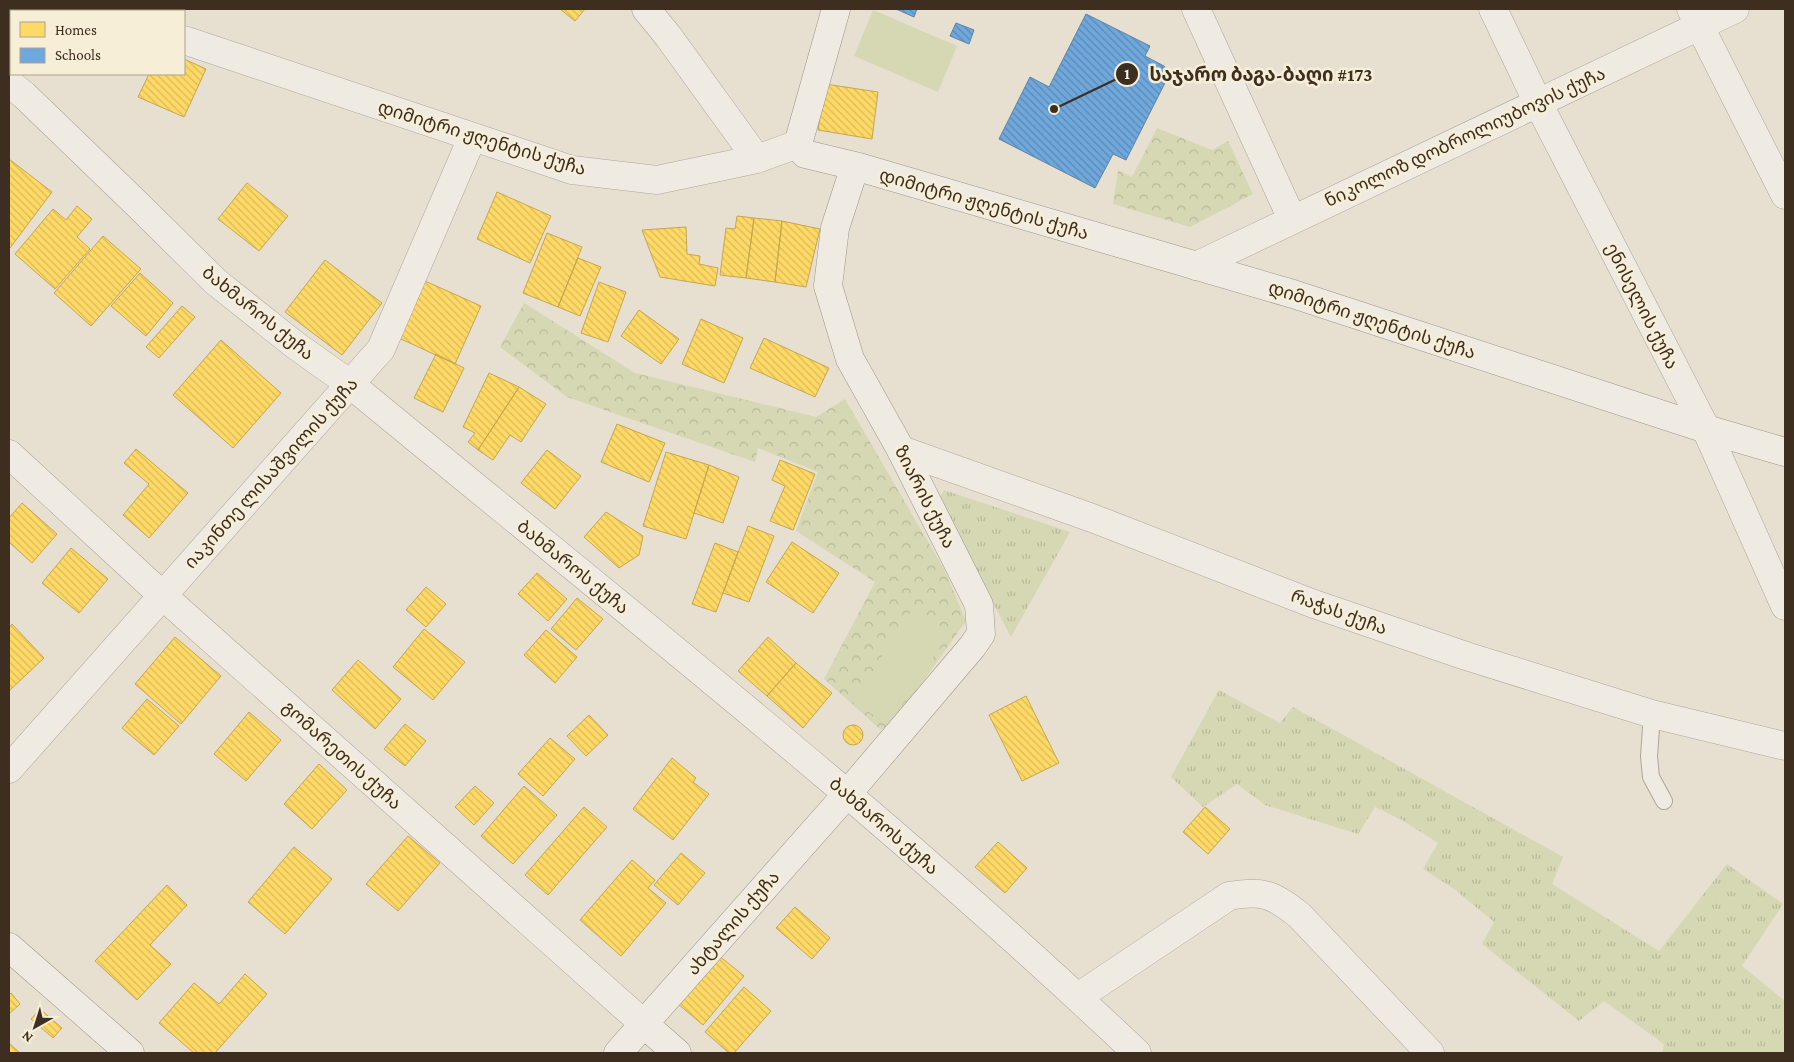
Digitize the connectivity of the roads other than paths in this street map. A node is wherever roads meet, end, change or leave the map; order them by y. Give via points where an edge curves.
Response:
1 (646, 9) edge
2 (836, 9) edge
3 (1196, 9) edge
4 (1493, 9) edge
5 (1735, 9) edge
6 (1696, 17) edge
7 (185, 40) edge
8 (9, 83) edge
9 (1538, 103) junction
10 (472, 138) junction
11 (798, 144) junction
12 (757, 158) junction
13 (855, 166) junction
14 (1785, 195) edge
15 (1292, 219) junction
16 (1196, 266) junction
17 (350, 384) junction
18 (1706, 429) junction
19 (901, 450) junction
20 (1785, 452) edge
21 (9, 454) edge
22 (162, 595) junction
23 (1785, 606) edge
24 (1652, 714) junction
25 (1785, 746) edge
26 (9, 769) edge
27 (848, 793) junction
28 (1664, 801) dead end
29 (9, 948) edge
30 (1078, 997) junction
31 (644, 1024) junction
32 (130, 1053) edge
33 (618, 1053) edge
34 (677, 1053) edge
35 (1137, 1053) edge
36 (1430, 1053) edge

1 - 12 street
2 - 11 street
3 - 15 street
4 - 9 street, ენისელის ქუჩა
5 - 6 street, ნიკოლოზ დობროლიუბოვის ქუჩა
6 - 9 street, ნიკოლოზ დობროლიუბოვის ქუჩა
6 - 14 street
7 - 10 street, დიმიტრი ჟღენტის ქუჩა
8 - 17 street, ბახმაროს ქუჩა via 216,282
9 - 15 street, ნიკოლოზ დობროლიუბოვის ქუჩა
9 - 18 street, ენისელის ქუჩა
10 - 12 street, დიმიტრი ჟღენტის ქუჩა via 572,170 657,180
10 - 17 street, იაკინთე ლისაშვილის ქუჩა via 381,349
11 - 12 street, დიმიტრი ჟღენტის ქუჩა
11 - 13 street, დიმიტრი ჟღენტის ქუჩა via 805,154
13 - 16 street, დიმიტრი ჟღენტის ქუჩა
13 - 19 street, ზიარის ქუჩა via 836,228 828,286 850,359
15 - 16 street, ნიკოლოზ დობროლიუბოვის ქუჩა
16 - 18 street, დიმიტრი ჟღენტის ქუჩა via 1294,294
17 - 22 street, იაკინთე ლისაშვილის ქუჩა
17 - 27 street, ბახმაროს ქუჩა
18 - 20 street, დიმიტრი ჟღენტის ქუჩა
18 - 23 street, ენისელის ქუჩა
19 - 24 street, რაჭას ქუჩა via 1092,518 1314,604
19 - 27 street, ზიარის ქუჩა via 978,605 980,634
21 - 22 street, გომარეთის ქუჩა
22 - 26 street, იაკინთე ლისაშვილის ქუჩა
22 - 31 street, გომარეთის ქუჩა
24 - 25 street, რაჭას ქუჩა
24 - 28 lane via 1651,777
27 - 30 street, ბახმაროს ქუჩა
27 - 31 street, ახტალის ქუჩა
29 - 32 street
30 - 35 street, ბახმაროს ქუჩა
30 - 36 street via 1229,896 1247,893 1268,895 1300,915
31 - 33 street, ახტალის ქუჩა
31 - 34 street, გომარეთის ქუჩა

